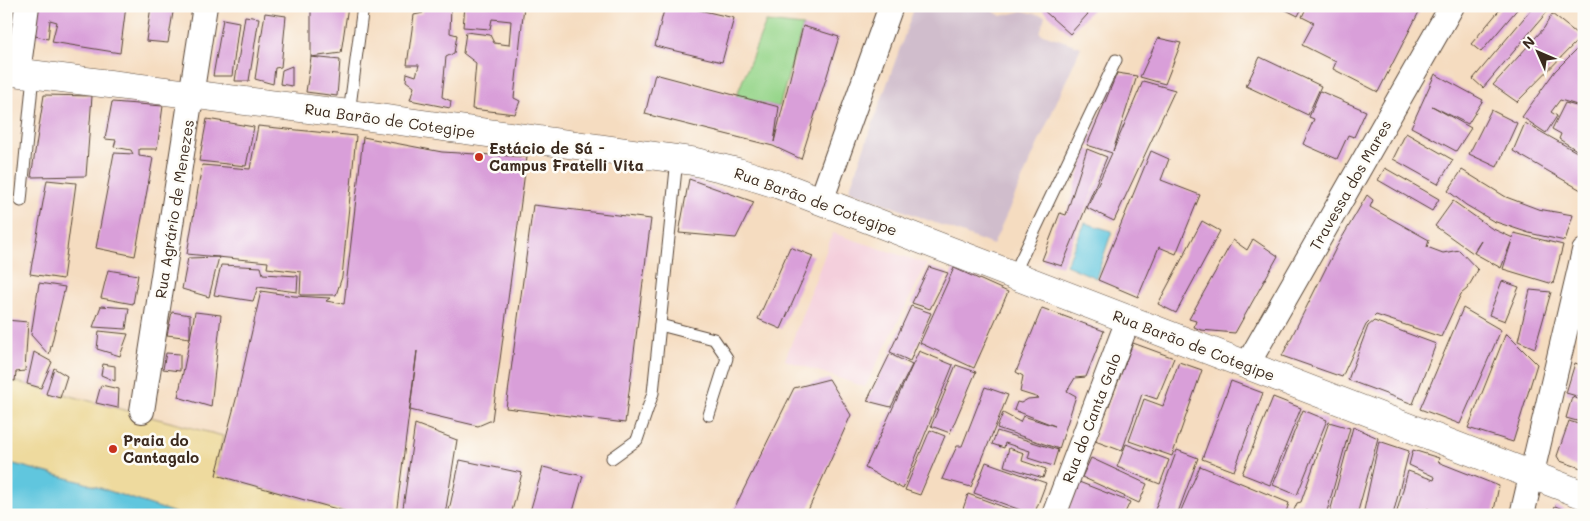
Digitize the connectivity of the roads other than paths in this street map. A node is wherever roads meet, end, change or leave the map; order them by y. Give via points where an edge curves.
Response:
1 (28, 6) edge
2 (205, 6) edge
3 (363, 6) edge
4 (892, 6) edge
5 (1452, 6) edge
6 (1116, 60) dead end
7 (19, 73) edge
8 (192, 94) junction
9 (349, 114) junction
10 (677, 159) junction
11 (21, 201) dead end
12 (821, 201) junction
13 (1584, 251) edge
14 (1013, 276) junction
15 (1128, 320) junction
16 (660, 325) junction
17 (1247, 365) junction
18 (142, 411) dead end
19 (709, 415) dead end
20 (612, 458) dead end
21 (1530, 475) junction
22 (1584, 495) edge
23 (1054, 515) edge
24 (1522, 515) edge

1 - 7 street
2 - 8 street, Rua Agrário de Menezes
3 - 9 lane
4 - 12 street
5 - 17 street, Travessa dos Mares
6 - 14 lane
7 - 8 street, Rua Barão de Cotegipe
7 - 11 lane
8 - 9 street, Rua Barão de Cotegipe
8 - 18 street, Rua Agrário de Menezes
9 - 10 street, Rua Barão de Cotegipe
10 - 12 street, Rua Barão de Cotegipe via 738,172
10 - 16 lane
12 - 14 street, Rua Barão de Cotegipe
13 - 21 street
14 - 15 street, Rua Barão de Cotegipe
15 - 17 street, Rua Barão de Cotegipe
15 - 23 street, Rua do Canta Galo
16 - 19 lane via 714,339 727,358
16 - 20 lane via 653,393 637,440
17 - 21 street, Rua Barão de Cotegipe
21 - 22 street, Rua Barão de Cotegipe
21 - 24 street

